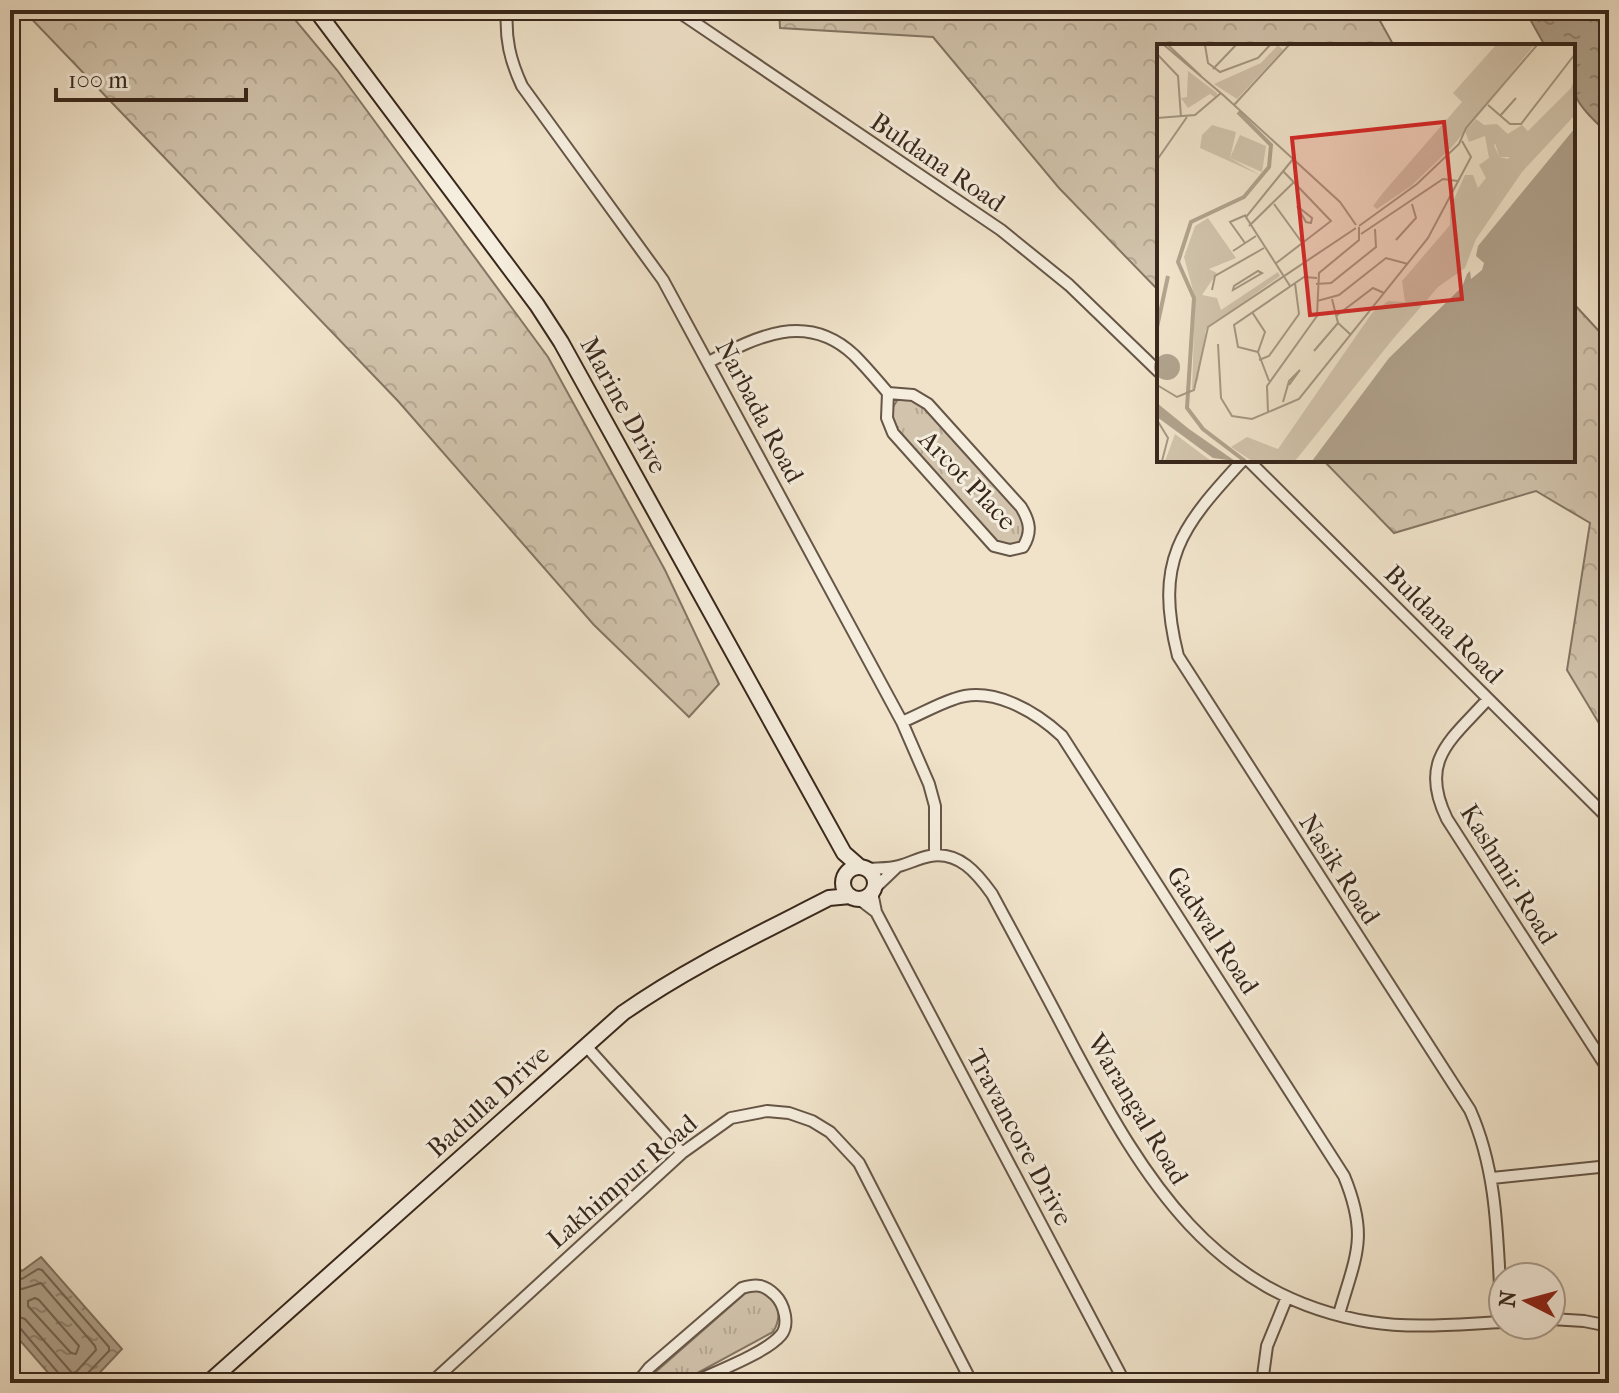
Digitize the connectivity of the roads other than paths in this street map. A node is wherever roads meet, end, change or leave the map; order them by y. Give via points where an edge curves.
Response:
1 (316, 10) edge
2 (507, 10) edge
3 (676, 10) edge
4 (709, 362) junction
5 (1157, 370) edge
6 (888, 393) junction
7 (1243, 462) edge
8 (1247, 462) edge
9 (1488, 699) junction
10 (902, 722) junction
11 (1609, 819) edge
12 (844, 853) junction
13 (935, 855) junction
14 (897, 867) junction
15 (864, 868) junction
16 (845, 877) junction
17 (864, 894) junction
18 (829, 898) junction
19 (586, 1046) junction
20 (1609, 1071) edge
21 (682, 1153) junction
22 (1609, 1166) edge
23 (1492, 1178) junction
24 (1498, 1261) edge
25 (1287, 1297) junction
26 (1339, 1314) junction
27 (1567, 1321) edge
28 (1487, 1322) edge
29 (1609, 1326) edge
30 (208, 1383) edge
31 (431, 1383) edge
32 (637, 1383) edge
33 (692, 1383) edge
34 (972, 1383) edge
35 (1125, 1383) edge
36 (1262, 1383) edge

1 - 12 street, Marine Drive via 561,342
2 - 4 street, Narbada Road via 505,34 522,86 663,280
3 - 5 street, Buldana Road via 1001,230 1069,285
4 - 6 street via 770,333 802,331 853,354
4 - 10 street, Narbada Road
6 - 6 street, Arcot Place via 887,418 893,433 994,546 1023,547 1029,524 1021,507 928,404 913,395
7 - 23 street, Nasik Road via 1194,515 1178,546 1168,599 1178,656 1460,1093 1478,1129
8 - 9 street, Buldana Road
9 - 11 street, Buldana Road
9 - 20 street, Kashmir Road via 1441,753 1437,800
10 - 13 street, Narbada Road via 935,806
10 - 26 street, Gadwal Road via 957,697 987,697 1027,709 1062,736 1344,1176 1360,1233
12 - 15 street, Marine Drive
12 - 16 street, Marine Drive
13 - 14 street
13 - 25 street, Warangal Road via 970,866 992,894 1111,1118 1159,1190 1222,1256
14 - 15 street
14 - 17 street
15 - 16 street via 852,869
15 - 17 street via 872,874
16 - 17 street, Marine Drive via 844,886
16 - 18 street, Badulla Drive
17 - 18 street, Badulla Drive
17 - 35 street, Travancore Drive
18 - 19 street, Badulla Drive via 653,992
19 - 21 street
19 - 30 street, Badulla Drive
21 - 31 street, Lakhimpur Road
21 - 34 street, Lakhimpur Road via 731,1118 758,1112 789,1113 830,1132 859,1163
22 - 23 street
23 - 24 street, Nasik Road
25 - 26 street, Warangal Road
25 - 36 street via 1267,1346
26 - 28 street, Warangal Road via 1396,1325
27 - 29 street
32 - 33 street via 742,1288 769,1288 785,1315 780,1337

